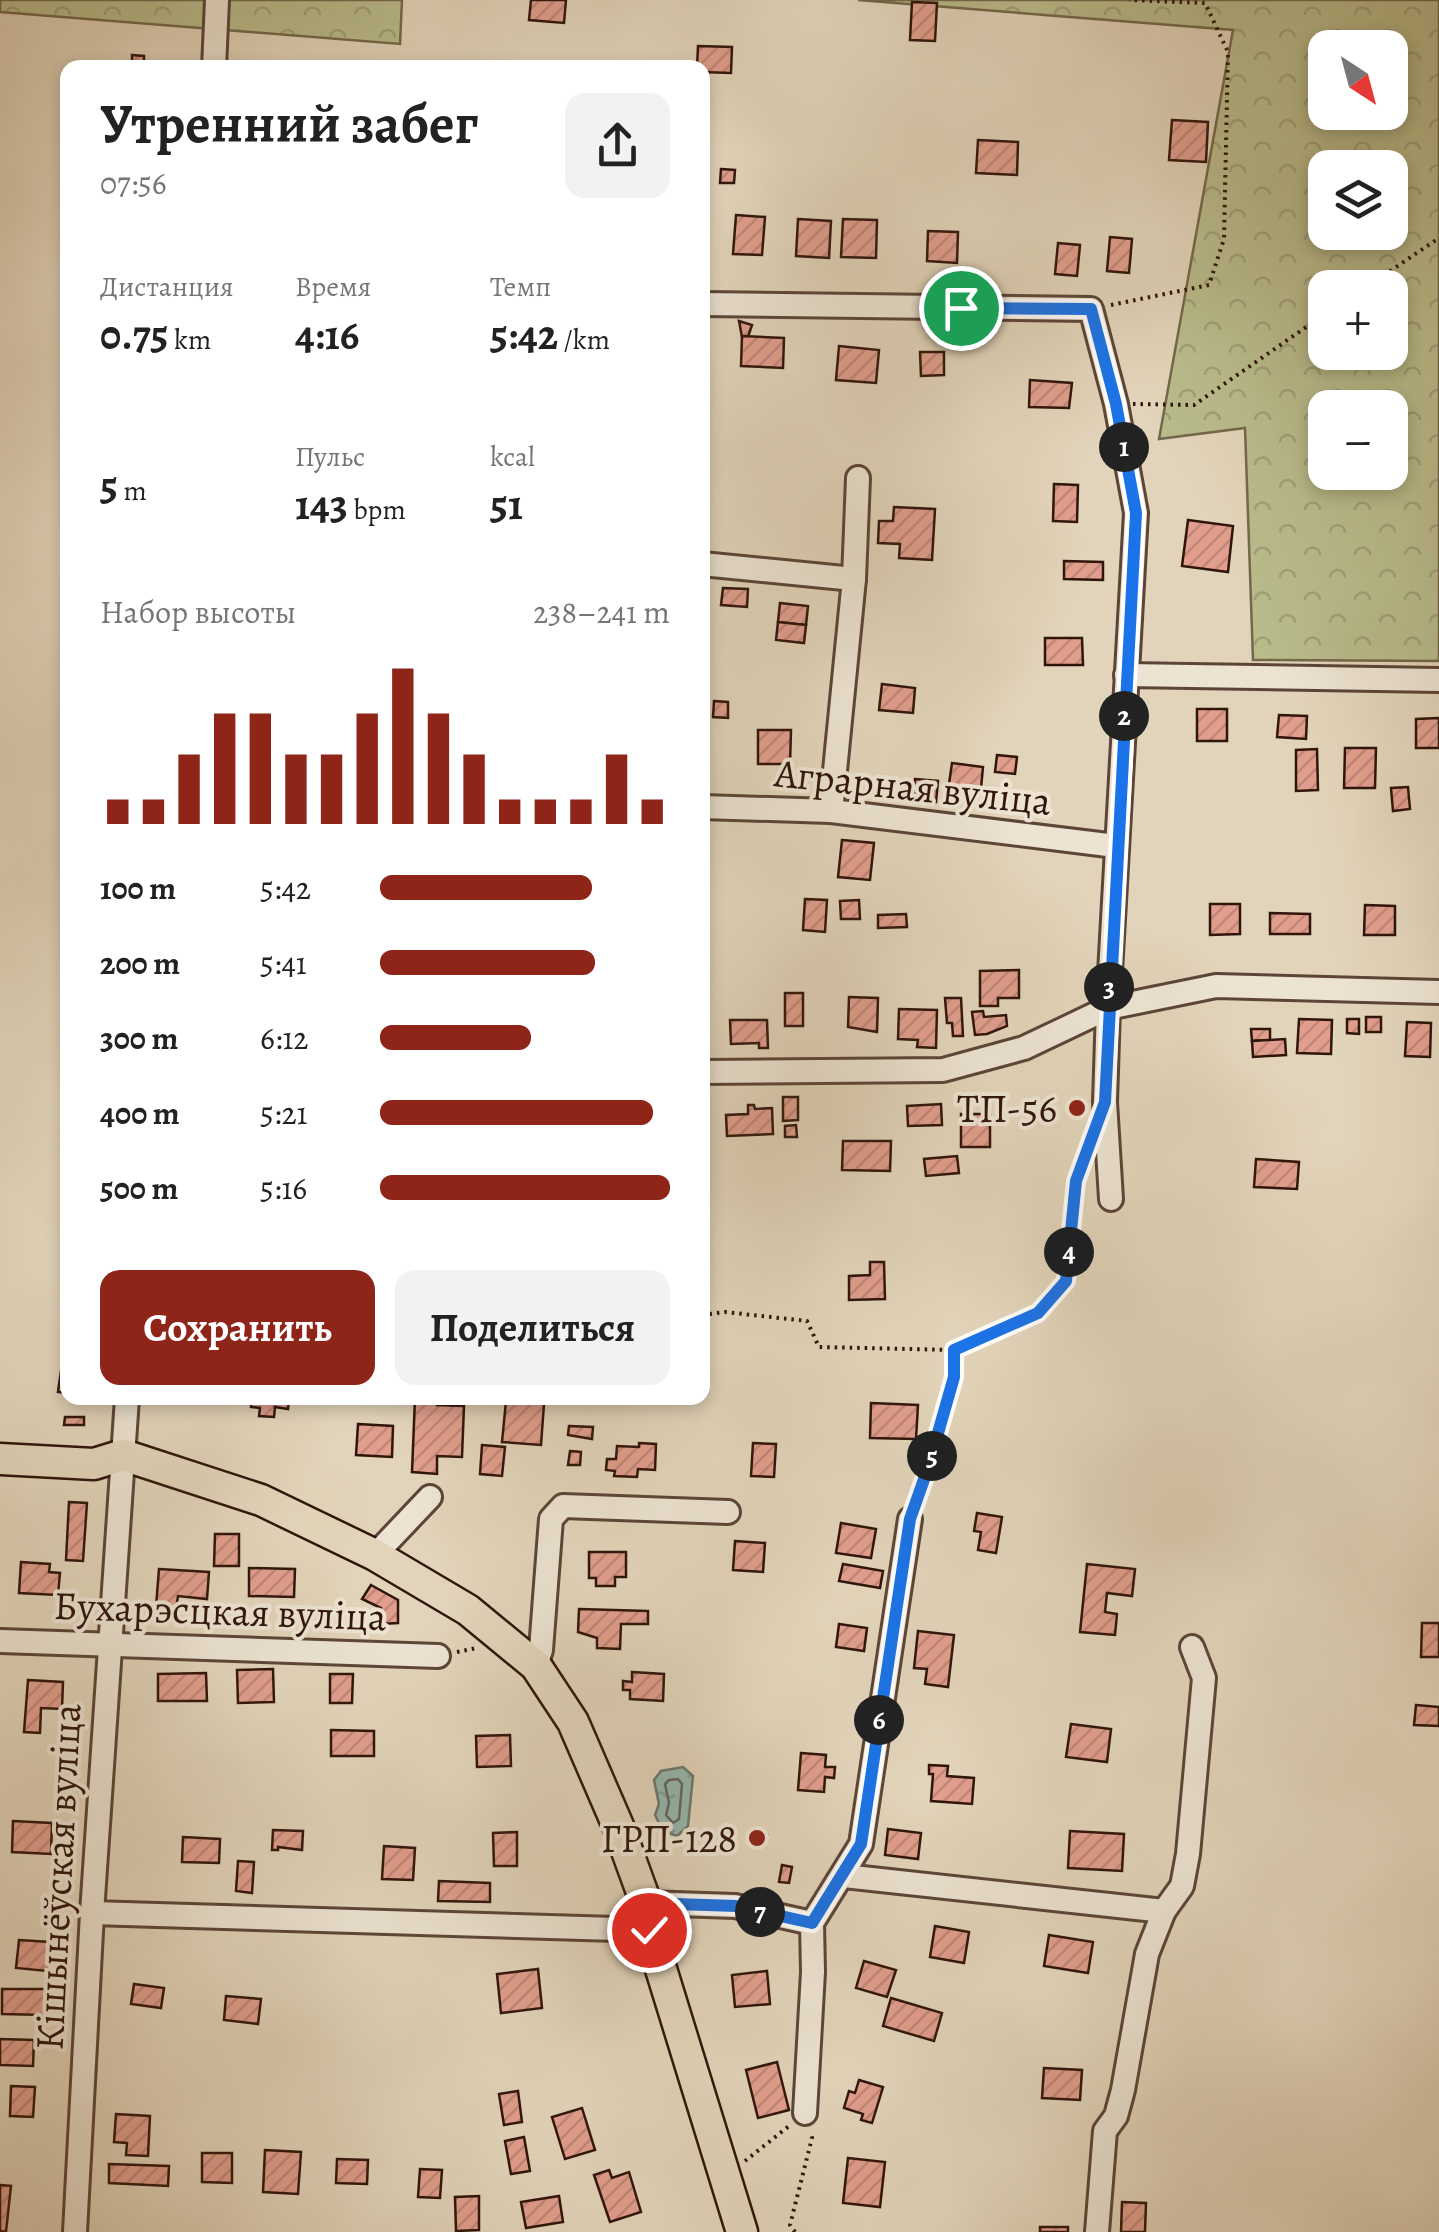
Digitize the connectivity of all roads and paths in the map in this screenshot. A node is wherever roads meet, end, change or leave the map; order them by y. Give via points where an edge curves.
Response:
1 (217, 0) edge
2 (1130, 0) edge
3 (1205, 1) edge
4 (214, 60) edge
5 (1439, 238) edge
6 (1391, 270) edge
7 (710, 304) edge
8 (1091, 309) junction
9 (1308, 326) edge
10 (1116, 404) junction
11 (858, 478) dead end
12 (710, 565) edge
13 (854, 578) junction
14 (1126, 675) junction
15 (1439, 680) edge
16 (710, 807) edge
17 (831, 810) junction
18 (1116, 846) junction
19 (1439, 992) edge
20 (1108, 1008) junction
21 (710, 1072) edge
22 (1088, 1150) dead end
23 (1111, 1199) dead end
24 (710, 1314) edge
25 (954, 1350) junction
26 (126, 1405) edge
27 (123, 1455) junction
28 (0, 1459) edge
29 (430, 1497) dead end
30 (728, 1512) dead end
31 (910, 1519) joint
32 (376, 1555) junction
33 (0, 1642) edge
34 (505, 1643) junction
35 (110, 1646) junction
36 (1192, 1647) dead end
37 (438, 1656) joint
38 (536, 1666) junction
39 (844, 1876) junction
40 (1164, 1911) junction
41 (92, 1914) junction
42 (647, 1917) junction
43 (812, 1923) junction
44 (804, 2113) junction
45 (724, 2178) junction
46 (75, 2232) edge
47 (742, 2232) edge
48 (795, 2232) edge
49 (1098, 2232) edge

1 - 4 street
2 - 3 path
3 - 8 path via 1228,52 1224,239 1210,284
5 - 6 path
7 - 8 street
8 - 10 street
9 - 10 path via 1194,405
10 - 14 street via 1136,513
11 - 13 street
12 - 13 street
13 - 17 street
14 - 15 street
14 - 18 street
16 - 17 street, Аграрная вуліца
17 - 18 street, Аграрная вуліца
18 - 20 street
19 - 20 street via 1216,986
20 - 21 street via 1024,1048 943,1070
20 - 23 street
22 - 25 path via 1076,1181 1066,1281 1038,1313
24 - 25 path via 807,1321 820,1347
25 - 31 path via 954,1377
26 - 27 street, Кішынёўская вуліца
27 - 28 main road via 94,1464
27 - 32 main road via 261,1500
27 - 35 street, Кішынёўская вуліца
29 - 32 street
30 - 38 street via 563,1506 550,1518
31 - 39 street via 861,1844
32 - 34 main road via 468,1610
33 - 35 street, Бухарэсцкая вуліца
34 - 37 path
34 - 38 main road
35 - 37 street, Бухарэсцкая вуліца
35 - 41 street, Кішынёўская вуліца
36 - 40 street via 1204,1678 1188,1854 1182,1886
38 - 42 main road via 593,1764
39 - 40 street
39 - 43 street
40 - 49 street via 1147,1954 1123,2090 1105,2131
41 - 42 street
41 - 46 street, Кішынёўская вуліца
42 - 43 street via 736,1906
42 - 45 main road
43 - 44 street
44 - 45 path
44 - 48 path via 812,2138 790,2225
45 - 47 main road

